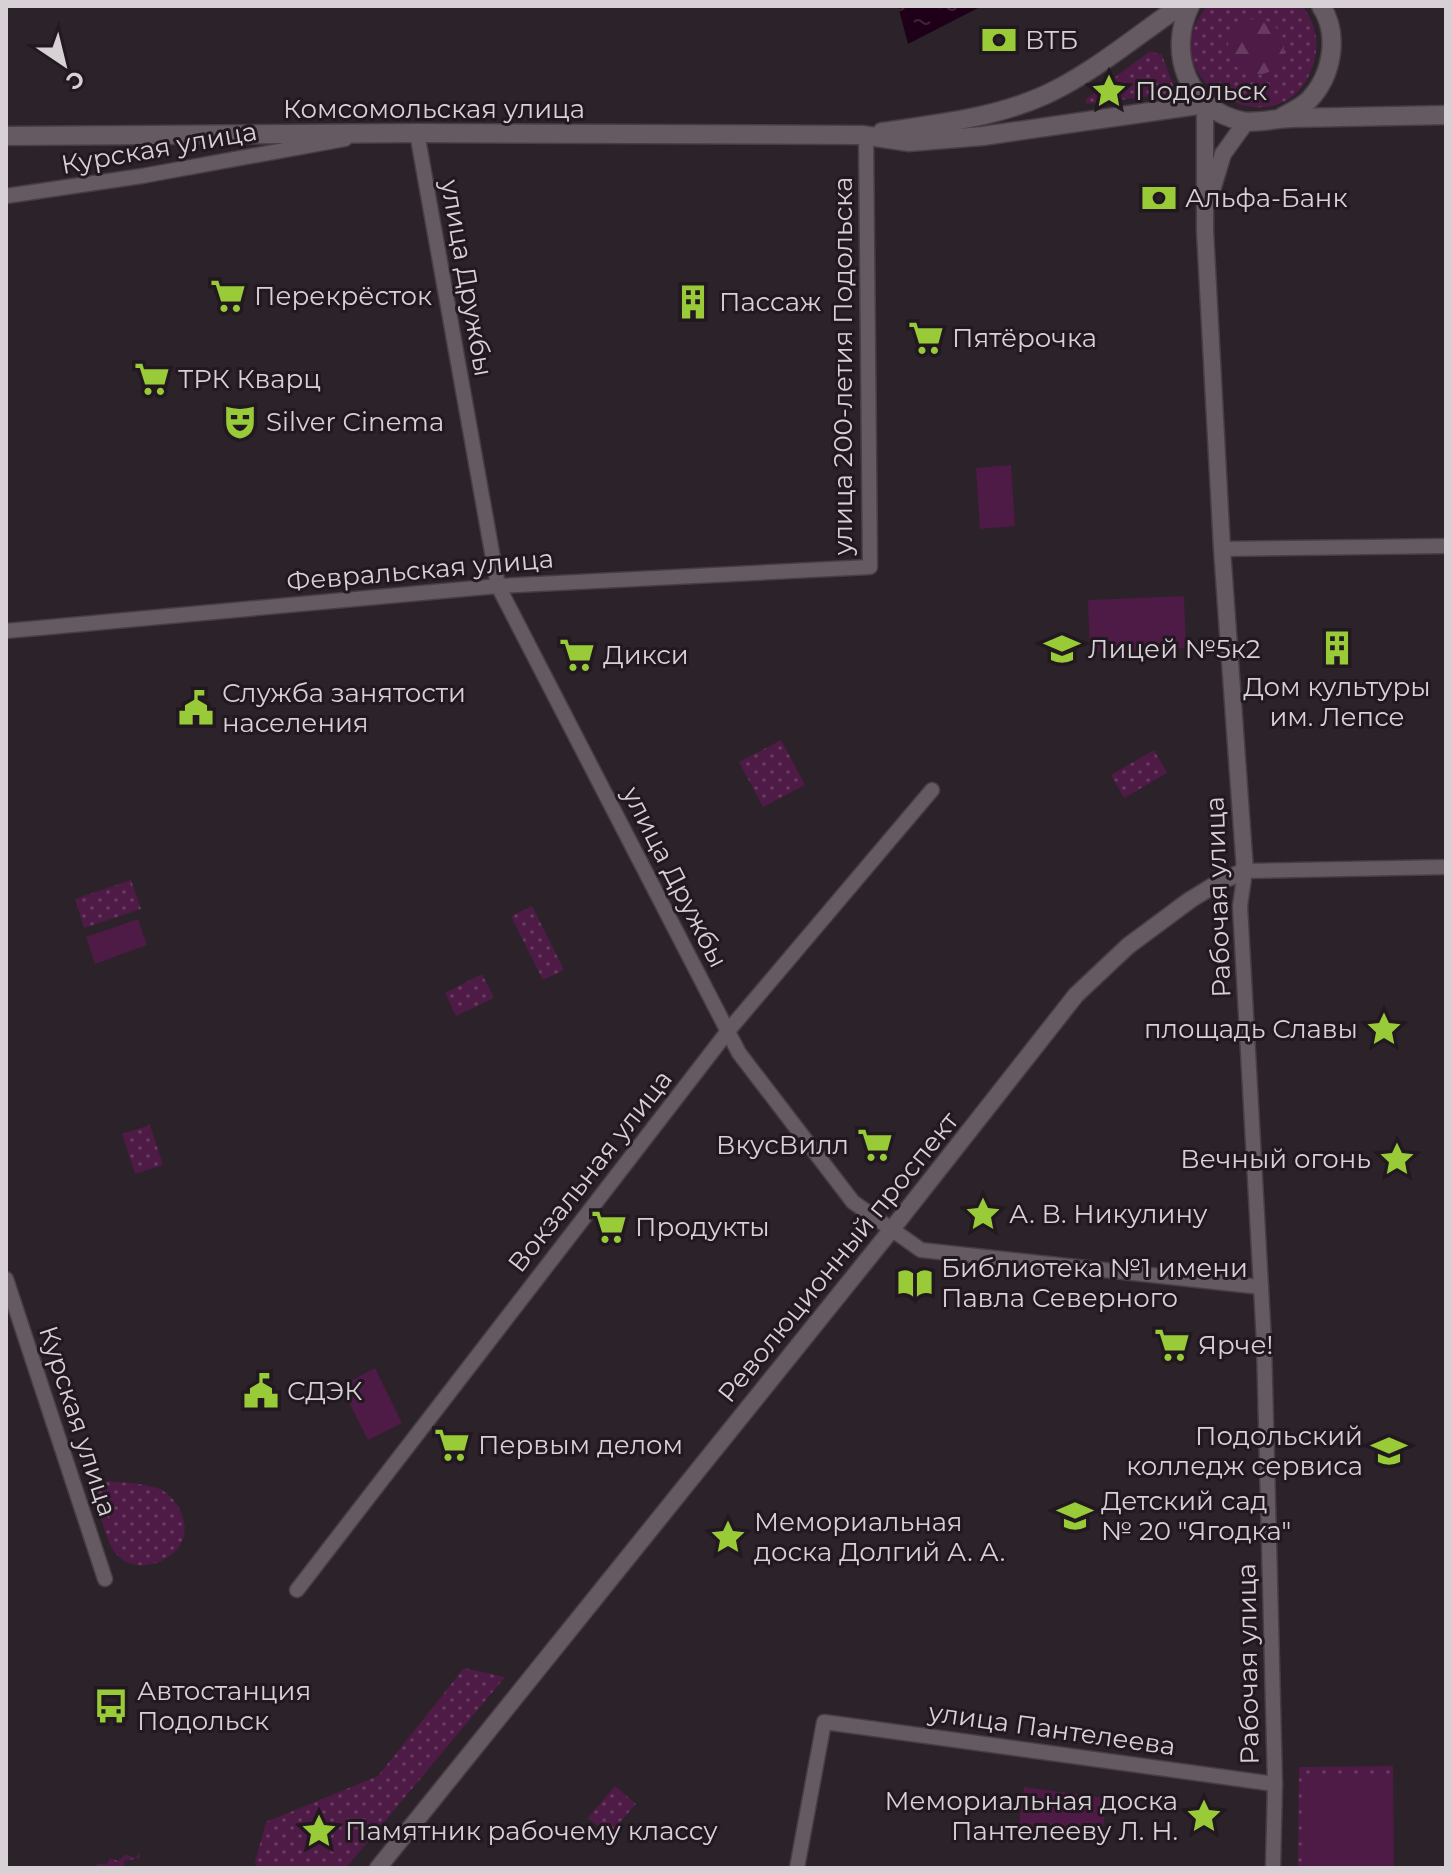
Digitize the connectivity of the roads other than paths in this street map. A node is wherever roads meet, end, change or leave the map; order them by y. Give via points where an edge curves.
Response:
1 (1180, 6) edge
2 (1190, 6) edge
3 (1321, 6) edge
4 (1205, 104) junction
5 (1446, 115) edge
6 (1280, 118) junction
7 (1246, 122) junction
8 (417, 133) junction
9 (864, 135) junction
10 (6, 136) edge
11 (367, 136) junction
12 (6, 196) edge
13 (1205, 213) junction
14 (1446, 546) edge
15 (1222, 549) junction
16 (839, 569) joint
17 (498, 586) junction
18 (6, 631) edge
19 (932, 790) dead end
20 (1446, 867) edge
21 (1245, 871) junction
22 (728, 1031) junction
23 (892, 1229) junction
24 (6, 1279) edge
25 (1261, 1287) junction
26 (105, 1579) dead end
27 (297, 1590) dead end
28 (1275, 1784) junction
29 (378, 1868) edge
30 (797, 1868) edge
31 (1273, 1868) edge

1 - 9 main road, Комсомольская улица via 1044,95 967,119
2 - 4 main road via 1181,27 1182,69
3 - 6 main road via 1333,42 1327,74 1308,101
4 - 7 main road
4 - 9 main road, Комсомольская улица via 983,136 909,142
4 - 13 street, Рабочая улица
5 - 6 main road
6 - 7 main road
7 - 13 street, Рабочая улица via 1223,154
8 - 9 main road, Комсомольская улица
8 - 11 main road, Комсомольская улица
8 - 17 street, улица Дружбы
9 - 16 street, улица 200-летия Подольска via 870,567
10 - 11 main road, Комсомольская улица
11 - 12 street, Курская улица
13 - 15 street, Рабочая улица
14 - 15 street
15 - 21 street, Рабочая улица
16 - 17 street, Февральская улица
17 - 18 street, Февральская улица
17 - 22 street, улица Дружбы
19 - 22 street, Вокзальная улица
20 - 21 street, Революционный проспект
21 - 23 street, Революционный проспект via 1190,900 1096,973
21 - 25 street, Рабочая улица via 1240,906
22 - 23 street, улица Дружбы via 739,1053 853,1202
22 - 27 street, Вокзальная улица
23 - 25 street, улица Дружбы via 921,1250
23 - 29 street, Революционный проспект
24 - 26 street, Курская улица
25 - 28 street, Рабочая улица
28 - 30 street, улица Пантелеева via 824,1722
28 - 31 street, Рабочая улица

